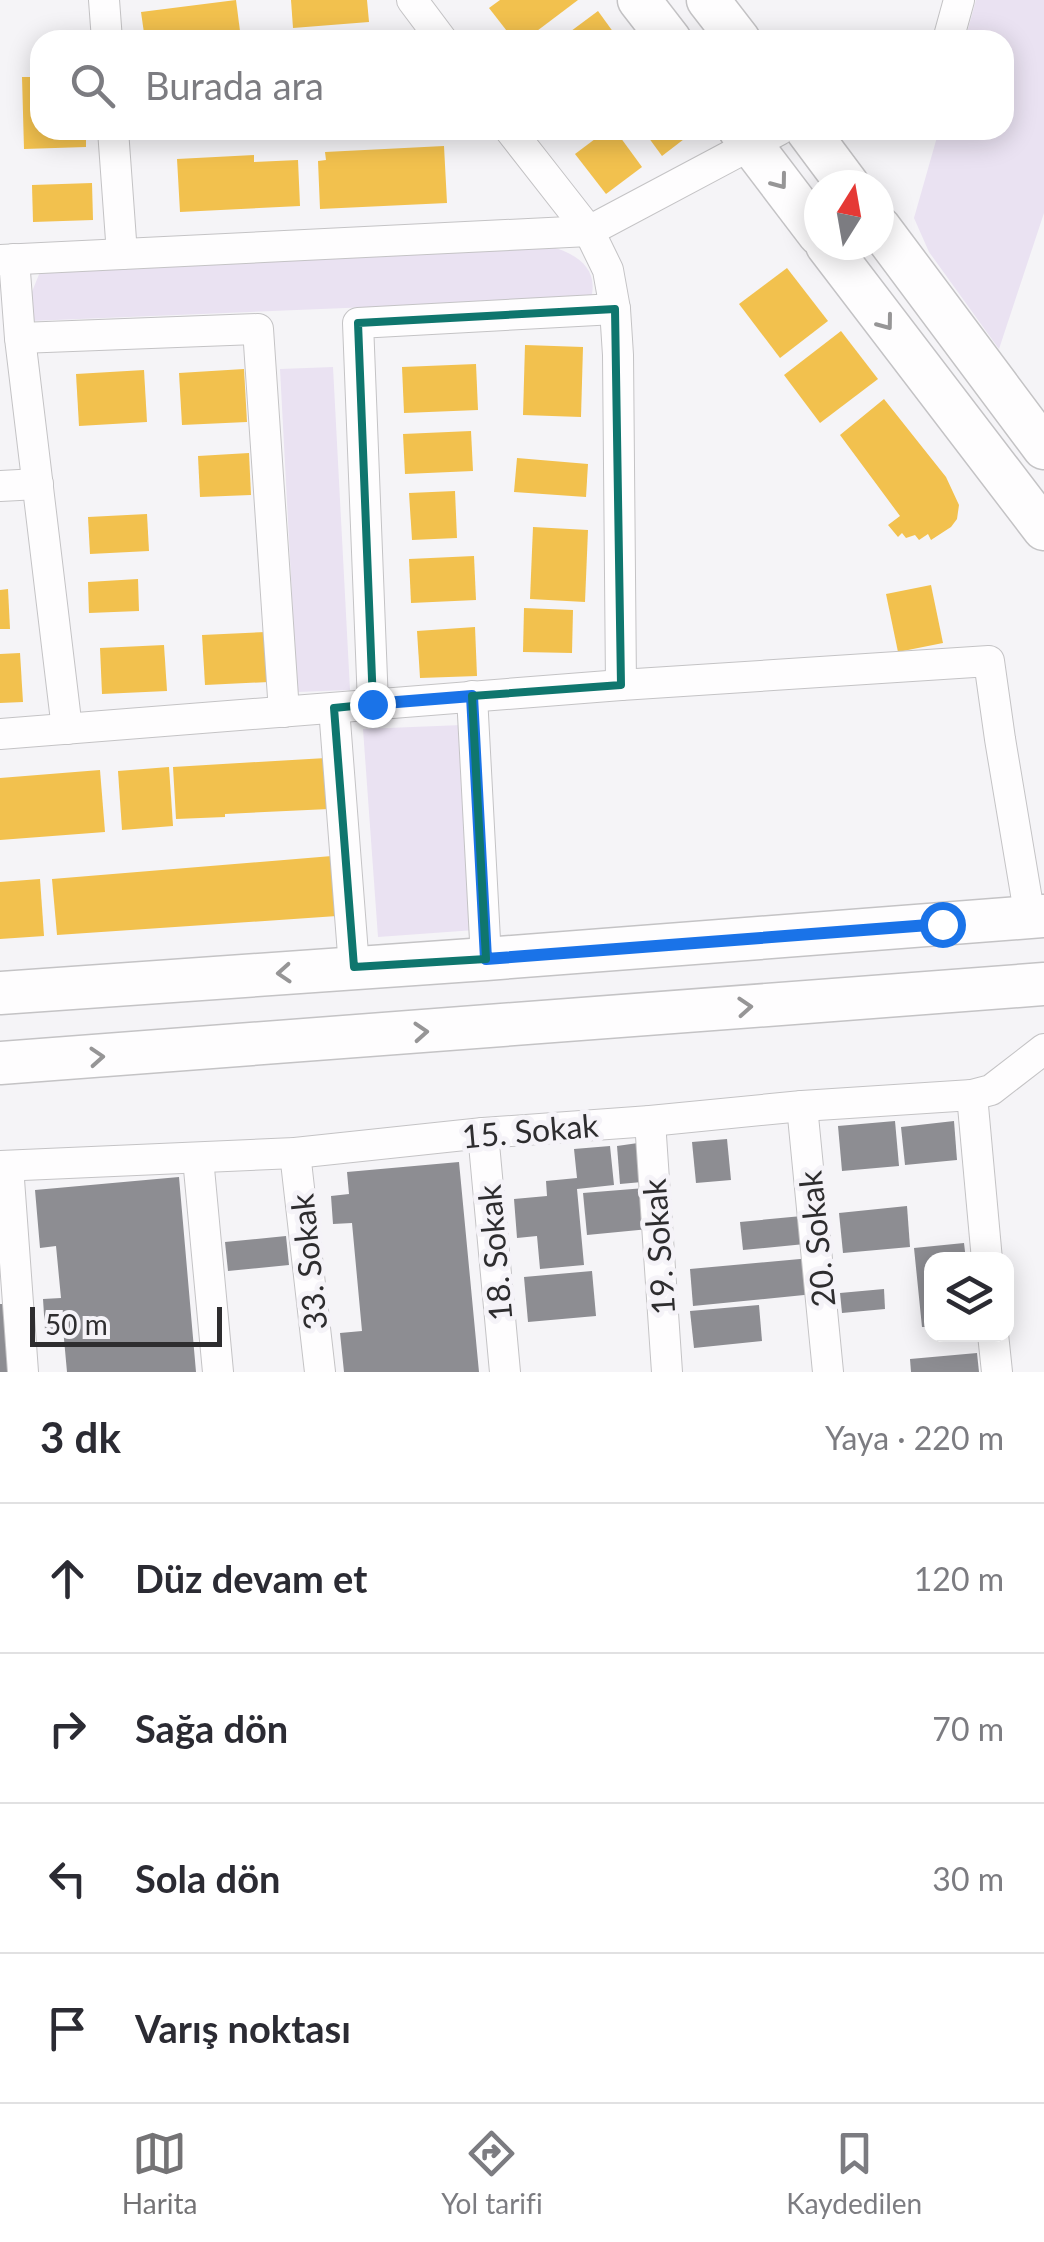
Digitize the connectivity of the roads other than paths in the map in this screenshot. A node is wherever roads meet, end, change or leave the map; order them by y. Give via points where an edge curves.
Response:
1 (104, 0) edge
2 (412, 0) edge
3 (639, 0) edge
4 (708, 0) edge
5 (959, 0) edge
6 (106, 30) edge
7 (434, 30) edge
8 (662, 30) edge
9 (731, 30) edge
10 (951, 30) edge
11 (114, 140) edge
12 (518, 140) edge
13 (747, 140) edge
14 (761, 140) edge
15 (814, 140) edge
16 (837, 170) edge
17 (804, 210) edge
18 (590, 231) junction
19 (894, 246) edge
20 (122, 254) junction
21 (7, 259) edge
22 (839, 260) edge
23 (615, 309) junction
24 (20, 338) junction
25 (1044, 448) edge
26 (38, 484) junction
27 (0, 486) edge
28 (1044, 529) edge
29 (620, 685) junction
30 (472, 696) junction
31 (372, 704) junction
32 (334, 708) junction
33 (284, 712) junction
34 (68, 729) junction
35 (0, 734) edge
36 (1037, 917) edge
37 (486, 959) junction
38 (354, 968) junction
39 (1044, 984) edge
40 (0, 994) edge
41 (1044, 1049) edge
42 (0, 1063) edge
43 (972, 1095) junction
44 (802, 1106) junction
45 (650, 1121) junction
46 (482, 1133) junction
47 (295, 1153) junction
48 (198, 1158) junction
49 (4, 1166) edge
50 (986, 1252) edge
51 (995, 1342) edge
52 (23, 1372) edge
53 (218, 1372) edge
54 (320, 1372) edge
55 (506, 1372) edge
56 (667, 1372) edge
57 (828, 1372) edge
58 (997, 1372) edge

1 - 6 street
2 - 7 street
3 - 8 main road
4 - 9 main road
5 - 10 street
11 - 20 street
12 - 18 street
13 - 18 street
14 -> 17 main road
15 - 16 main road
18 - 20 street
18 - 23 street via 608,270
19 - 25 main road
20 - 21 street
21 - 24 street
22 -> 28 main road
23 - 29 street
23 - 31 street via 358,323
24 - 26 street
24 - 33 street via 258,329
26 - 27 street
26 - 34 street
29 - 30 street
29 - 36 street via 989,661
30 - 31 street
30 - 37 street
31 - 32 street
32 - 33 street
32 - 38 street
33 - 34 street
34 - 35 street
36 - 37 main road
37 - 38 main road
38 -> 40 main road
42 -> 39 main road
41 - 43 street, 15. Sokak via 991,1090
43 - 44 street, 15. Sokak
43 - 50 street
44 - 45 street, 15. Sokak
44 - 57 street, 20. Sokak
45 - 46 street, 15. Sokak
45 - 56 street, 19. Sokak
46 - 47 street, 15. Sokak
46 - 55 street, 18. Sokak
47 - 48 street, 15. Sokak
47 - 54 street, 33. Sokak
48 - 49 street, 15. Sokak
48 - 53 street
49 - 52 street
51 - 58 street

